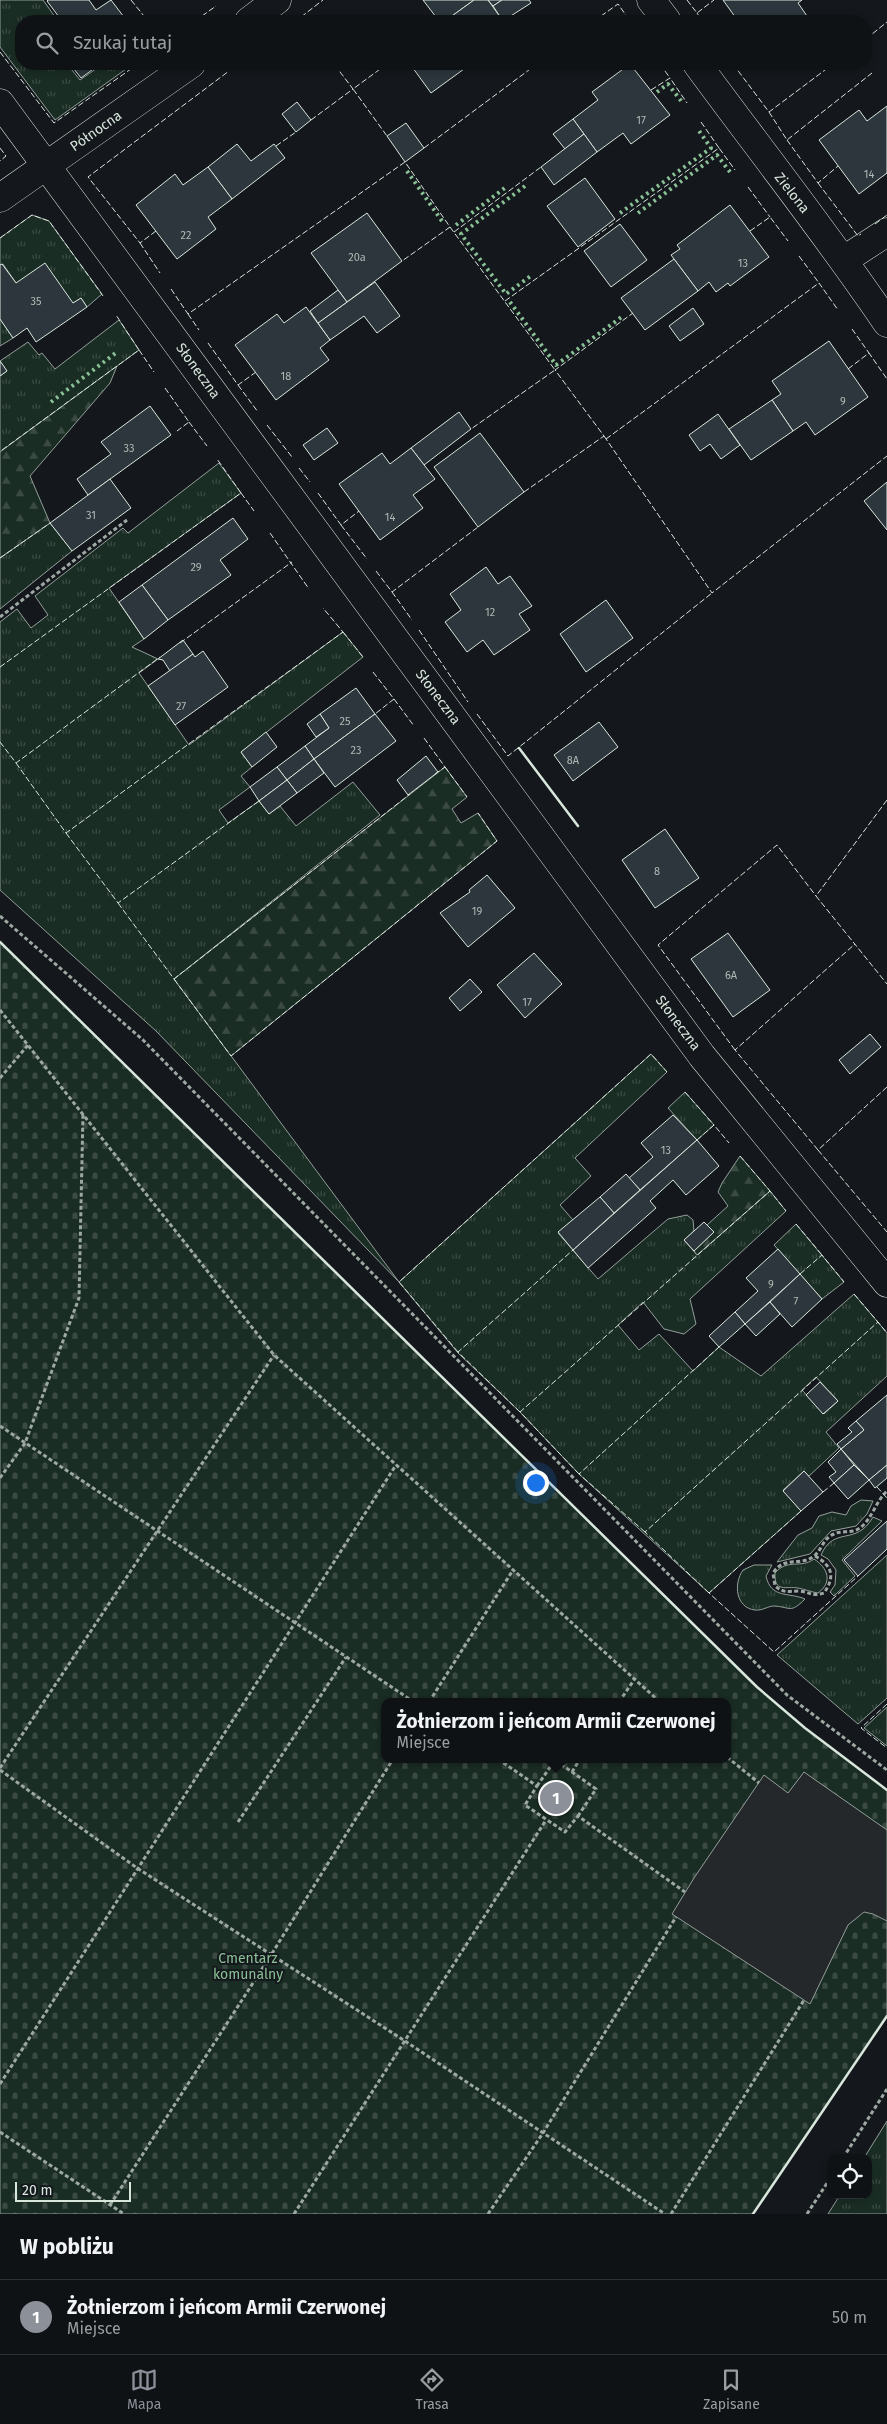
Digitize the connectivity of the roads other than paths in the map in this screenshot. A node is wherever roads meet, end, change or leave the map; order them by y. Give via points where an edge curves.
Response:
1 (277, 0) edge
2 (651, 0) edge
3 (257, 15) edge
4 (662, 15) edge
5 (182, 70) edge
6 (701, 70) edge
7 (0, 103) edge
8 (46, 166) junction
9 (0, 198) edge
10 (887, 232) edge
11 (844, 260) junction
12 (887, 323) edge
13 (887, 1283) edge

1 - 3 street
2 - 4 street
5 - 8 street, Północna
6 - 11 street, Zielona
7 - 8 street, Słoneczna
8 - 9 street, Północna
8 - 13 street, Słoneczna via 702,1056
10 - 11 street
11 - 12 street, Zielona

